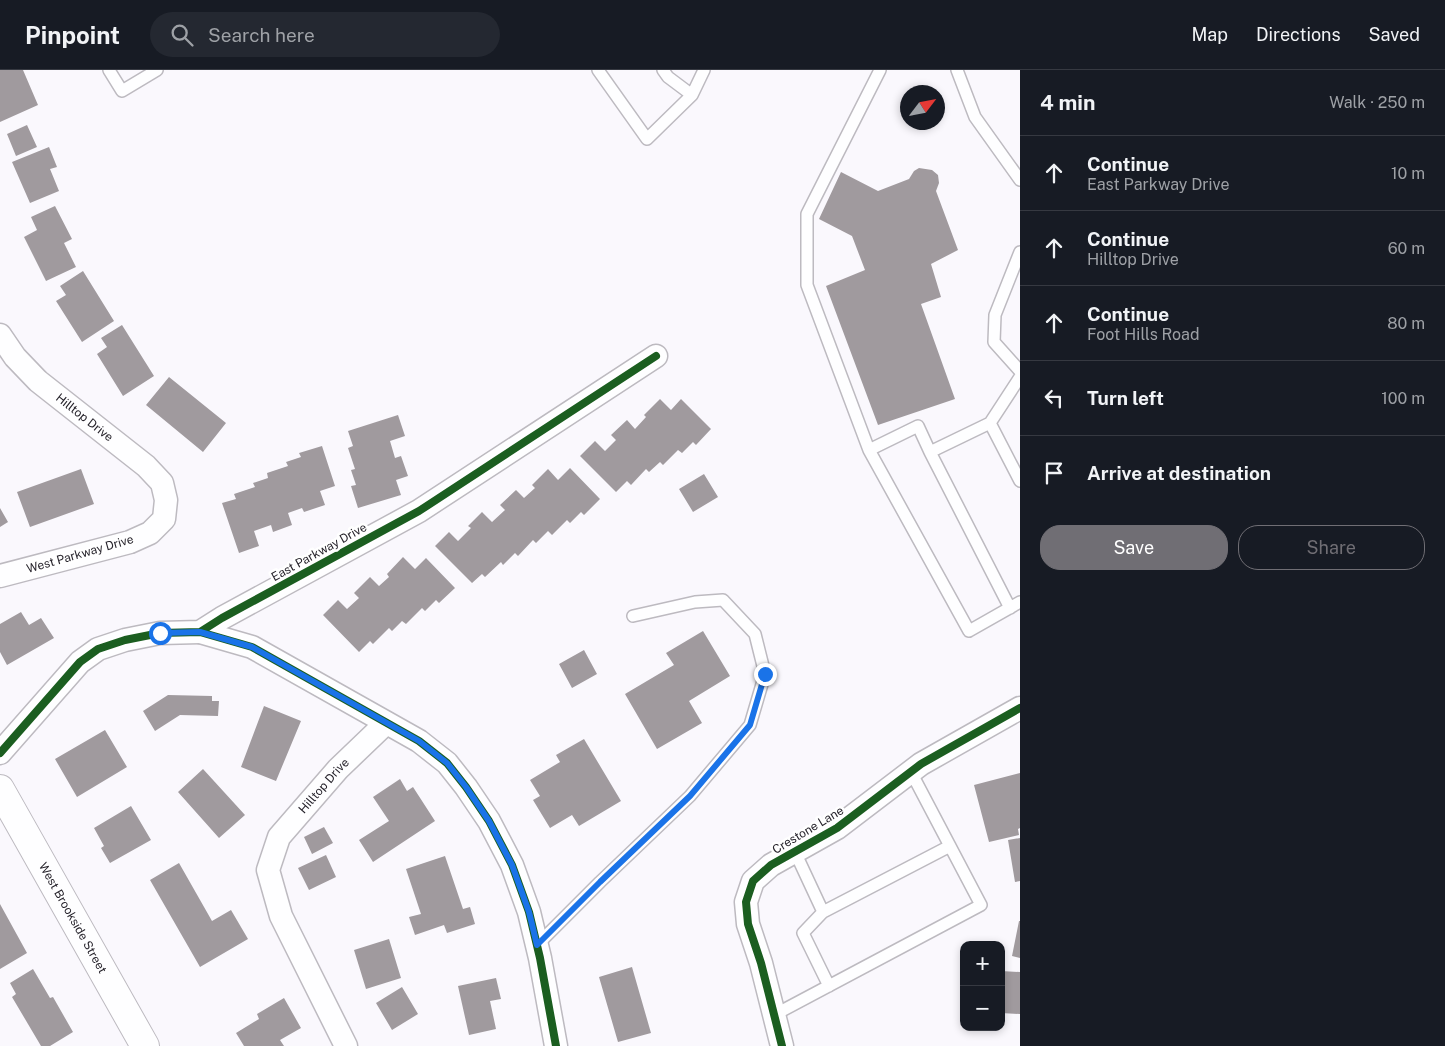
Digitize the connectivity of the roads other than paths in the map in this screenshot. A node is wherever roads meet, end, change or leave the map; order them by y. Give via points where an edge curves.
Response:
1 (110, 70) edge
2 (158, 70) edge
3 (598, 70) edge
4 (663, 70) edge
5 (704, 70) edge
6 (880, 70) edge
7 (958, 70) edge
8 (692, 94) junction
9 (1020, 180) edge
10 (1020, 252) edge
11 (0, 335) edge
12 (656, 356) dead end
13 (1020, 371) edge
14 (1020, 377) edge
15 (990, 423) junction
16 (869, 450) junction
17 (930, 452) junction
18 (1020, 481) edge
19 (166, 500) joint
20 (0, 576) edge
21 (1015, 605) edge
22 (633, 616) dead end
23 (200, 632) junction
24 (1020, 708) edge
25 (386, 723) junction
26 (0, 753) edge
27 (911, 772) junction
28 (0, 789) edge
29 (950, 846) junction
30 (795, 852) junction
31 (823, 912) junction
32 (537, 945) junction
33 (828, 986) junction
34 (774, 1015) junction
35 (145, 1046) edge
36 (346, 1046) edge
37 (556, 1046) edge
38 (782, 1046) edge

1 - 2 lane via 122,91
3 - 8 lane via 647,139
4 - 8 lane
5 - 8 lane
6 - 16 lane via 806,214 807,285
7 - 9 lane via 975,117
10 - 13 lane via 995,315 994,342
11 - 19 street, Hilltop Drive via 38,381 146,466 162,482
12 - 23 street, East Parkway Drive via 418,511
14 - 15 lane
15 - 17 lane
15 - 18 lane
16 - 17 lane via 918,426
16 - 21 lane via 969,631
17 - 21 lane
19 - 20 street, West Parkway Drive via 164,520 150,533 130,542
22 - 32 lane via 695,602 723,600 754,634 765,674 750,725 690,796
23 - 25 street via 252,647
23 - 26 street via 160,633 98,649 80,662
24 - 27 street, Crestone Lane
25 - 32 street via 419,741 447,763 466,787 489,821 512,865
25 - 36 street, Hilltop Drive via 338,769 279,837 268,870 281,916
27 - 29 lane
27 - 30 street, Crestone Lane via 837,828
28 - 35 street, West Brookside Street
29 - 31 lane
29 - 33 lane via 981,905
30 - 31 lane
30 - 34 street, Crestone Lane via 753,881 746,902 748,924
31 - 33 lane via 803,933
32 - 37 street
33 - 34 lane
34 - 38 street, Crestone Lane

